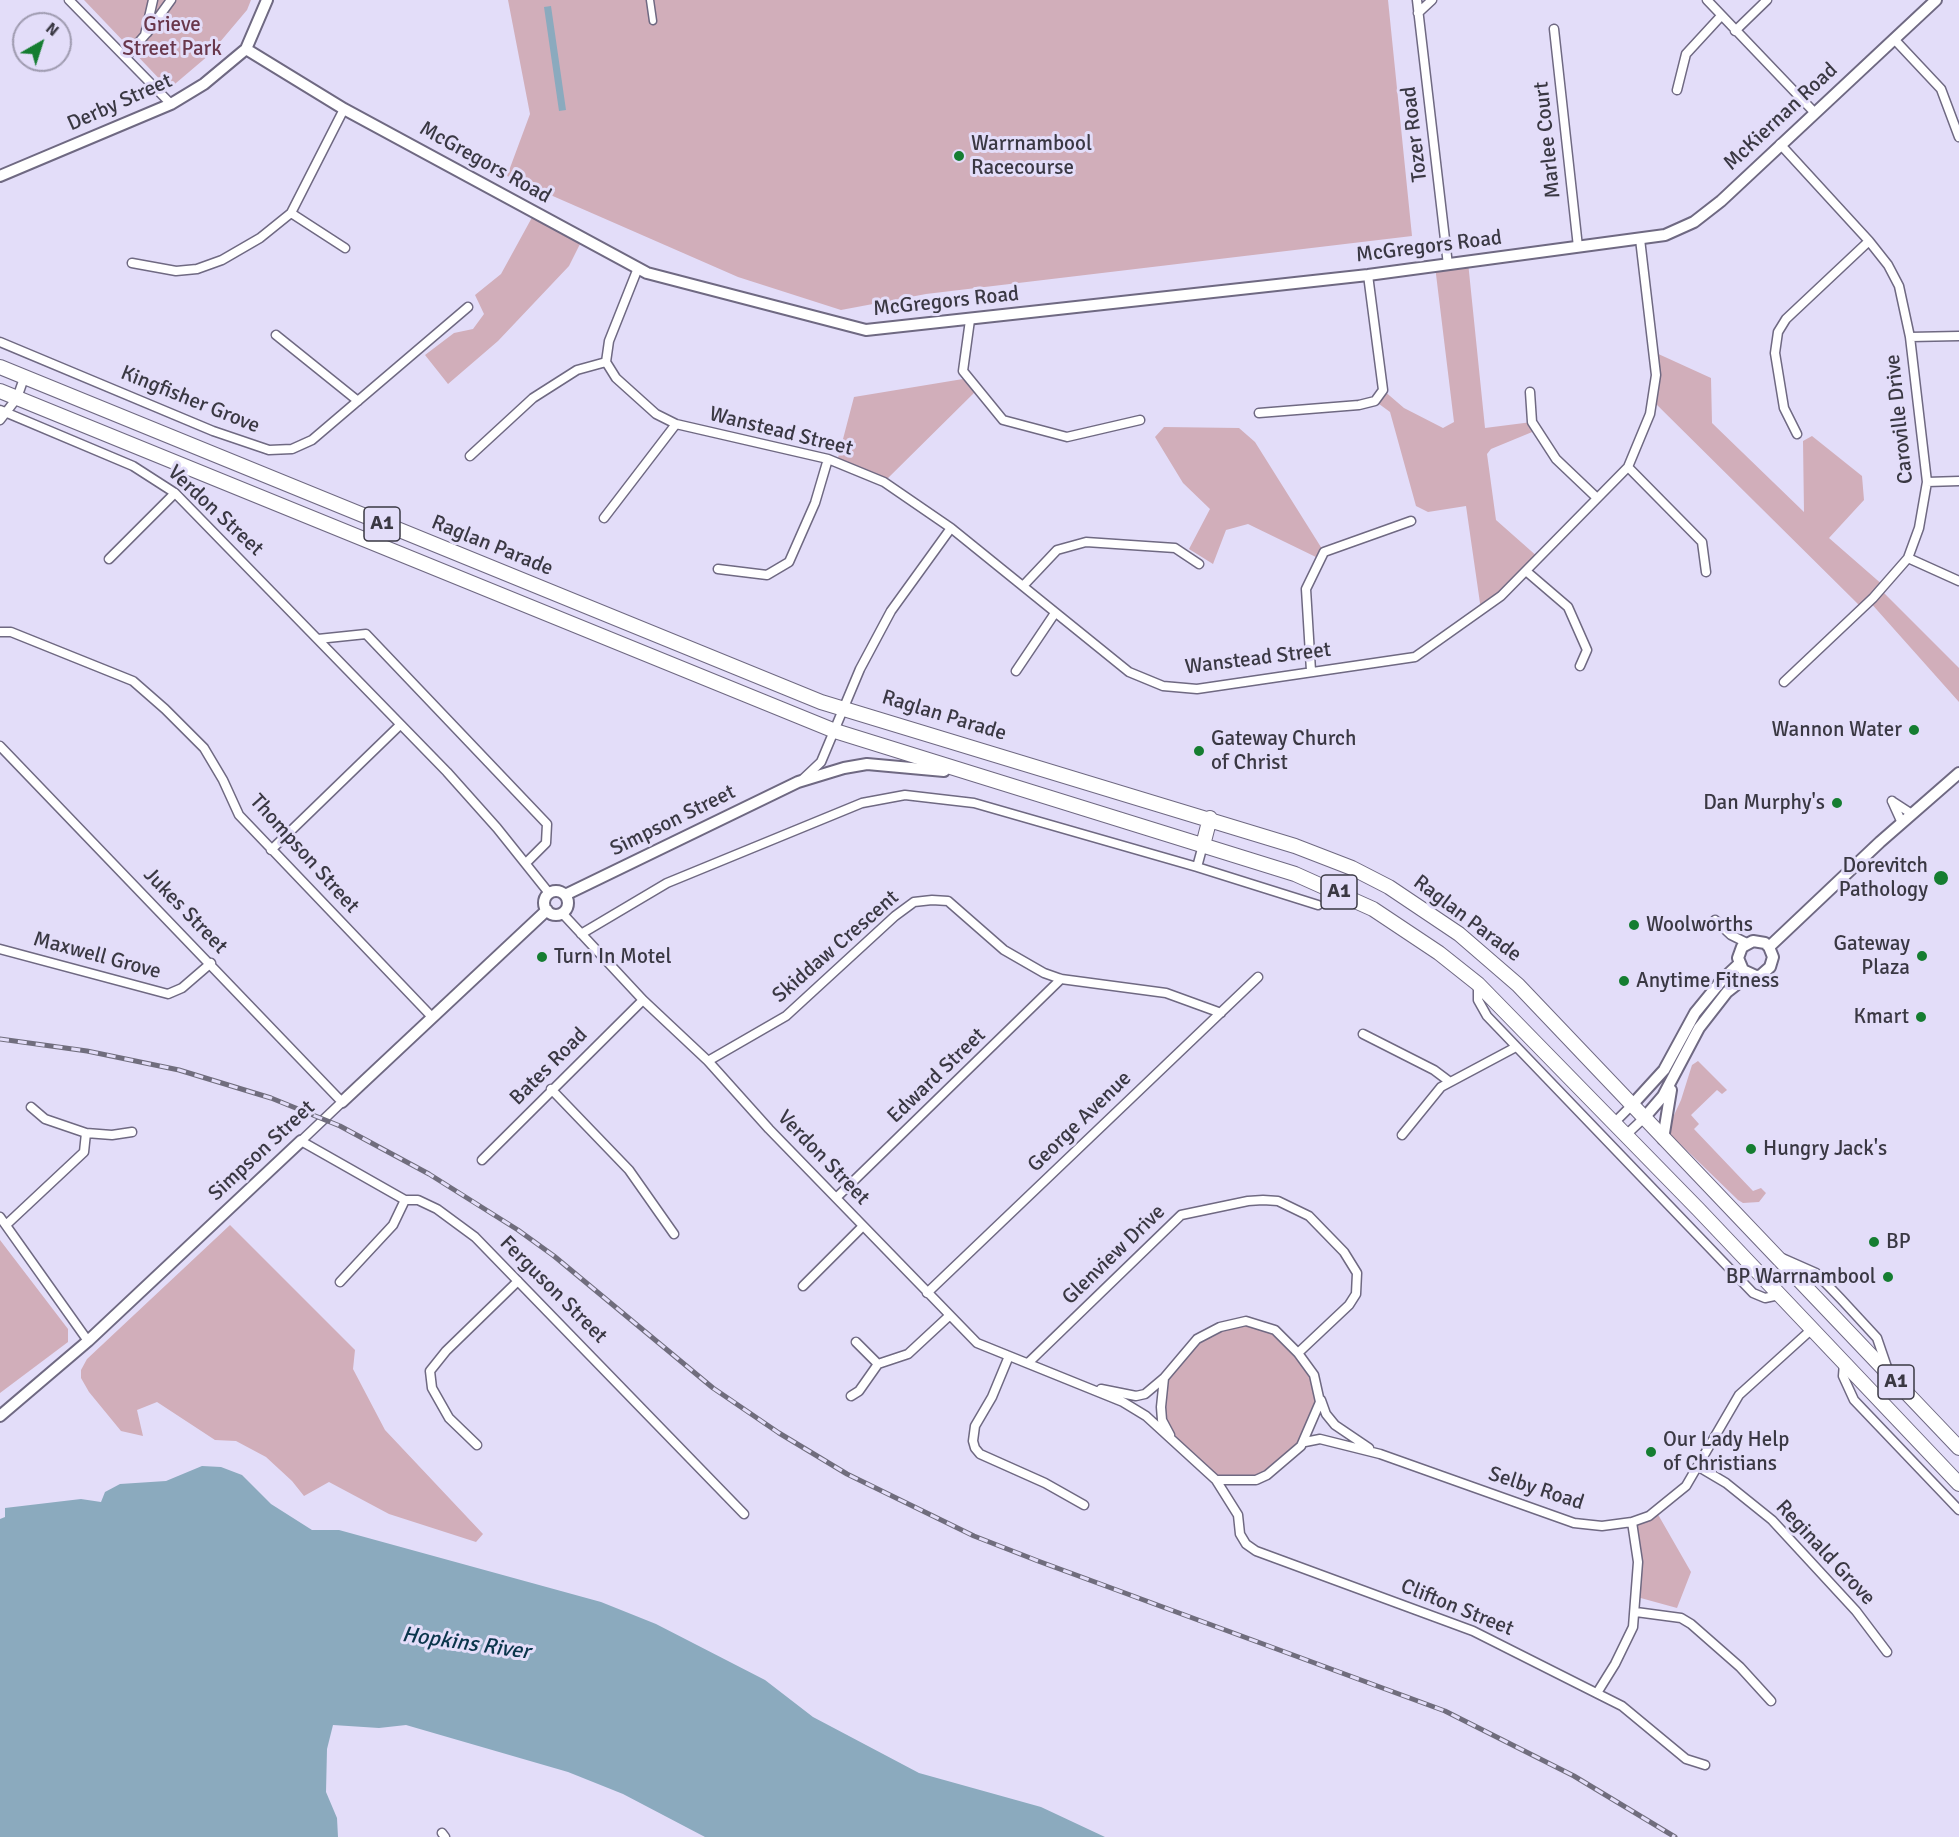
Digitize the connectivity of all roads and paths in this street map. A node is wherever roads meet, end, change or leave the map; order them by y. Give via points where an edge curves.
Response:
1 (69, 0) edge
2 (153, 0) edge
3 (171, 0) edge
4 (267, 0) edge
5 (650, 0) edge
6 (1417, 0) edge
7 (1432, 0) edge
8 (1707, 0) edge
9 (1767, 0) edge
10 (1936, 0) edge
11 (1418, 12) junction
12 (1721, 16) junction
13 (653, 21) dead end
14 (1554, 29) dead end
15 (1735, 31) junction
16 (145, 35) junction
17 (1894, 39) junction
18 (246, 49) junction
19 (126, 57) junction
20 (1677, 90) dead end
21 (171, 104) junction
22 (344, 109) junction
23 (1815, 112) junction
24 (1959, 137) edge
25 (1780, 144) junction
26 (0, 176) edge
27 (291, 213) junction
28 (1640, 239) junction
29 (1869, 241) junction
30 (1578, 247) junction
31 (345, 248) dead end
32 (132, 263) dead end
33 (1448, 265) junction
34 (638, 268) junction
35 (1368, 275) junction
36 (468, 307) dead end
37 (970, 320) junction
38 (276, 335) dead end
39 (1959, 336) edge
40 (1910, 337) junction
41 (0, 342) edge
42 (606, 362) junction
43 (0, 367) edge
44 (24, 378) junction
45 (0, 391) edge
46 (1530, 392) dead end
47 (16, 398) junction
48 (358, 401) junction
49 (3, 412) edge
50 (1259, 412) dead end
51 (0, 420) edge
52 (1140, 420) dead end
53 (676, 424) junction
54 (1797, 434) dead end
55 (470, 456) dead end
56 (828, 459) junction
57 (1628, 467) junction
58 (1959, 481) edge
59 (1927, 482) junction
60 (176, 493) junction
61 (1597, 498) junction
62 (604, 518) dead end
63 (1411, 521) dead end
64 (951, 528) junction
65 (1908, 558) junction
66 (109, 559) dead end
67 (1199, 564) dead end
68 (718, 569) dead end
69 (1526, 571) junction
70 (1706, 572) dead end
71 (1959, 581) edge
72 (1023, 586) junction
73 (1055, 613) junction
74 (0, 632) edge
75 (318, 639) junction
76 (1580, 666) dead end
77 (1016, 671) dead end
78 (1311, 671) junction
79 (1784, 682) dead end
80 (846, 708) junction
81 (400, 725) junction
82 (835, 731) junction
83 (0, 746) edge
84 (1959, 773) edge
85 (798, 782) junction
86 (994, 783) junction
87 (1912, 814) junction
88 (1210, 818) junction
89 (1902, 823) junction
90 (1203, 845) junction
91 (271, 850) junction
92 (526, 863) junction
93 (1197, 867) junction
94 (549, 893) junction
95 (565, 895) junction
96 (1318, 905) dead end
97 (547, 910) junction
98 (562, 913) junction
99 (1715, 920) dead end
100 (581, 934) junction
101 (1731, 935) junction
102 (1747, 943) junction
103 (1769, 947) junction
104 (0, 949) edge
105 (1739, 952) junction
106 (211, 963) junction
107 (1739, 964) junction
108 (1755, 976) junction
109 (1258, 977) dead end
110 (1061, 979) junction
111 (1478, 984) junction
112 (643, 1000) junction
113 (1221, 1013) junction
114 (432, 1017) junction
115 (1363, 1034) dead end
116 (1516, 1047) junction
117 (708, 1061) junction
118 (1674, 1078) junction
119 (1450, 1082) junction
120 (551, 1089) junction
121 (342, 1102) junction
122 (1632, 1106) junction
123 (31, 1107) dead end
124 (1644, 1118) junction
125 (1614, 1123) junction
126 (132, 1132) dead end
127 (86, 1133) junction
128 (1402, 1135) dead end
129 (1626, 1135) junction
130 (1663, 1139) junction
131 (301, 1141) junction
132 (482, 1160) dead end
133 (836, 1198) junction
134 (405, 1200) junction
135 (0, 1217) edge
136 (6, 1225) junction
137 (863, 1226) junction
138 (674, 1234) dead end
139 (518, 1281) junction
140 (340, 1282) dead end
141 (803, 1286) dead end
142 (927, 1293) junction
143 (1779, 1295) junction
144 (949, 1316) junction
145 (1812, 1329) junction
146 (88, 1341) junction
147 (856, 1342) dead end
148 (1298, 1353) junction
149 (1009, 1356) junction
150 (1028, 1363) junction
151 (1844, 1363) junction
152 (878, 1364) junction
153 (1164, 1378) junction
154 (1086, 1387) junction
155 (1319, 1395) junction
156 (851, 1396) dead end
157 (0, 1416) edge
158 (1170, 1435) junction
159 (1305, 1442) junction
160 (477, 1444) dead end
161 (1959, 1448) edge
162 (1380, 1454) junction
163 (1699, 1467) junction
164 (1216, 1480) junction
165 (1959, 1484) edge
166 (1084, 1505) dead end
167 (1959, 1510) edge
168 (744, 1514) dead end
169 (1632, 1522) junction
170 (1636, 1612) junction
171 (1887, 1652) dead end
172 (1597, 1693) junction
173 (1771, 1701) dead end
174 (1705, 1765) dead end

1 - 19 street
2 - 16 street
3 - 16 street
4 - 18 street
5 - 13 street
6 - 11 street, Tozer Road
7 - 11 street
8 - 12 street
9 - 15 street
10 - 17 street, McKiernan Road
11 - 33 street, Tozer Road
12 - 15 street
12 - 20 street via 1686,54
14 - 30 street, Marlee Court
15 - 23 street
16 - 19 street
17 - 23 street, McKiernan Road
17 - 24 street via 1941,89
18 - 21 street, Derby Street via 204,84
18 - 22 street, McGregors Road
19 - 21 street
21 - 26 street, Derby Street
22 - 27 street
22 - 34 street, McGregors Road
23 - 25 street, McKiernan Road
25 - 28 street, McKiernan Road via 1694,222 1665,235
25 - 29 street, Caroville Drive
27 - 31 street
27 - 32 street via 237,253 212,265 176,271
28 - 30 street, McGregors Road
28 - 57 street, Wanstead Street via 1656,375 1650,414
29 - 40 street, Caroville Drive via 1899,286
29 - 54 street via 1786,319 1778,332 1775,353 1784,408
30 - 33 street, McGregors Road
33 - 35 street, McGregors Road
34 - 37 street, McGregors Road via 866,330
34 - 42 street via 609,341
35 - 37 street, McGregors Road
35 - 50 street via 1383,390 1375,401
36 - 48 street, Kingfisher Grove
37 - 52 street via 963,371 1003,420 1067,437
38 - 48 street
39 - 40 street
40 - 59 street, Caroville Drive
41 - 48 street, Kingfisher Grove via 213,431 269,450 292,449 312,440
42 - 53 street, Wanstead Street via 624,386 656,414
42 - 55 street via 577,370 533,398
43 - 44 highway, Raglan Parade / A1
44 - 47 street
44 - 80 highway, Raglan Parade / A1 via 765,680
45 - 47 highway, Raglan Parade / A1
46 - 61 street via 1530,419 1556,459
47 - 49 street
47 - 82 highway, Raglan Parade / A1
49 - 51 street
49 - 60 street, Verdon Street via 133,466
53 - 56 street, Wanstead Street
53 - 62 street
56 - 64 street, Wanstead Street via 884,482
56 - 68 street via 815,503 789,562 767,575
57 - 61 street, Wanstead Street
57 - 70 street via 1701,542
58 - 59 street
59 - 65 street, Caroville Drive via 1919,528
60 - 66 street
60 - 75 street, Verdon Street
61 - 69 street, Wanstead Street
63 - 78 street via 1324,552 1306,589
64 - 72 street, Wanstead Street
64 - 80 street, Simpson Street via 891,611 860,669
65 - 71 street
65 - 79 street, Caroville Drive
67 - 72 street via 1175,548 1086,542 1057,550
69 - 76 street via 1568,607 1587,650
69 - 78 street, Wanstead Street via 1502,596 1414,657
72 - 73 street, Wanstead Street
73 - 77 street
73 - 78 street, Wanstead Street via 1129,672 1164,686 1197,689
74 - 91 street, Thompson Street via 11,632 140,686 204,748 239,815
75 - 81 street, Verdon Street
75 - 92 street via 366,634 547,824 546,843
80 - 82 street, Simpson Street
80 - 88 highway, Raglan Parade / A1
81 - 91 street
81 - 92 street, Verdon Street via 447,772
82 - 85 street, Simpson Street via 821,762
82 - 86 highway, Raglan Parade / A1
83 - 106 street, Jukes Street
84 - 87 street
85 - 86 street, Simpson Street via 844,768 891,764 934,768
85 - 95 street, Simpson Street
86 - 90 highway, Raglan Parade / A1
87 - 89 street
87 - 89 street via 1892,801
88 - 90 highway
88 - 122 highway, Raglan Parade / A1 via 1324,856 1425,909 1490,958
89 - 103 street
90 - 93 street
90 - 111 highway, Raglan Parade / A1 via 1295,874 1363,904 1439,953
91 - 114 street, Thompson Street
92 - 94 street, Verdon Street
93 - 96 street
93 - 100 street via 974,803 905,795 862,803 667,883
94 - 95 street via 559,891
94 - 97 street via 544,903
95 - 98 street via 568,905
97 - 98 street
97 - 114 street, Simpson Street
98 - 100 street, Verdon Street
99 - 101 street
100 - 112 street, Verdon Street
101 - 102 street
101 - 105 street
102 - 103 street via 1759,941
102 - 105 street
103 - 108 street via 1773,957 1770,968
104 - 106 street, Maxwell Grove via 168,994 182,988
105 - 107 street
106 - 121 street, Jukes Street
107 - 108 street
107 - 122 street via 1695,1013 1664,1070
108 - 118 street via 1727,992 1699,1028
109 - 113 street, George Avenue
110 - 113 street, Skiddaw Crescent via 1150,990
110 - 117 street, Skiddaw Crescent via 1021,962 948,902 914,902 786,1016
110 - 133 street, Edward Street
111 - 116 street via 1482,1009
111 - 125 highway, Raglan Parade / A1
112 - 117 street, Verdon Street
112 - 120 street, Bates Road
113 - 142 street, George Avenue
114 - 121 street, Simpson Street
115 - 119 street
116 - 119 street
116 - 143 street via 1753,1293 1765,1298
117 - 133 street, Verdon Street
118 - 124 street
118 - 130 street
119 - 128 street via 1434,1095
120 - 132 street, Bates Road
120 - 138 street via 629,1170
121 - 131 street, Simpson Street
122 - 124 highway, Raglan Parade / A1
122 - 125 street
123 - 127 street via 45,1119
124 - 129 street
124 - 130 highway, Raglan Parade / A1
125 - 129 highway, Raglan Parade / A1
126 - 127 street
127 - 136 street via 84,1152
129 - 143 highway, Raglan Parade / A1
130 - 161 highway, Raglan Parade / A1
131 - 134 street, Ferguson Street
131 - 146 street, Simpson Street
133 - 137 street, Verdon Street
134 - 139 street, Ferguson Street via 418,1200 461,1226
134 - 140 street via 393,1225
135 - 136 street
136 - 146 street
137 - 141 street
137 - 142 street, Verdon Street
139 - 160 street via 430,1371 432,1388 449,1418
139 - 168 street, Ferguson Street
142 - 144 street, Verdon Street
143 - 145 highway, Raglan Parade / A1
144 - 149 street, Verdon Street via 977,1343
144 - 152 street via 908,1354
145 - 151 highway, Raglan Parade / A1
145 - 163 street, Selby Road via 1740,1395
146 - 157 street, Simpson Street
147 - 152 street
148 - 150 street, Glenview Drive via 1349,1305 1356,1294 1357,1273 1354,1263 1309,1216 1278,1201 1263,1200 1181,1215
148 - 153 street via 1275,1330 1246,1321 1220,1327 1197,1339
148 - 155 street via 1314,1375
149 - 150 street, Verdon Street
149 - 166 street via 975,1426 975,1448
150 - 154 street, Verdon Street
151 - 165 highway, Raglan Parade / A1
151 - 167 street via 1845,1384 1854,1400
152 - 156 street
153 - 154 street, Verdon Street via 1145,1394 1136,1396
153 - 158 street via 1162,1420
154 - 158 street, Verdon Street via 1139,1411
155 - 159 street
155 - 162 street, Selby Road via 1335,1425
158 - 164 street
159 - 162 street, Selby Road via 1320,1439
159 - 164 street via 1278,1467 1256,1480
162 - 169 street, Selby Road via 1574,1523 1602,1526
163 - 169 street, Selby Road via 1667,1504
163 - 171 street, Reginald Grove via 1772,1520 1849,1603
164 - 172 street, Clifton Street via 1238,1515 1240,1534 1256,1551 1473,1631
169 - 170 street via 1638,1562
170 - 172 street via 1633,1627
170 - 173 street via 1681,1618 1691,1624
172 - 174 street, Clifton Street via 1622,1706 1686,1760

